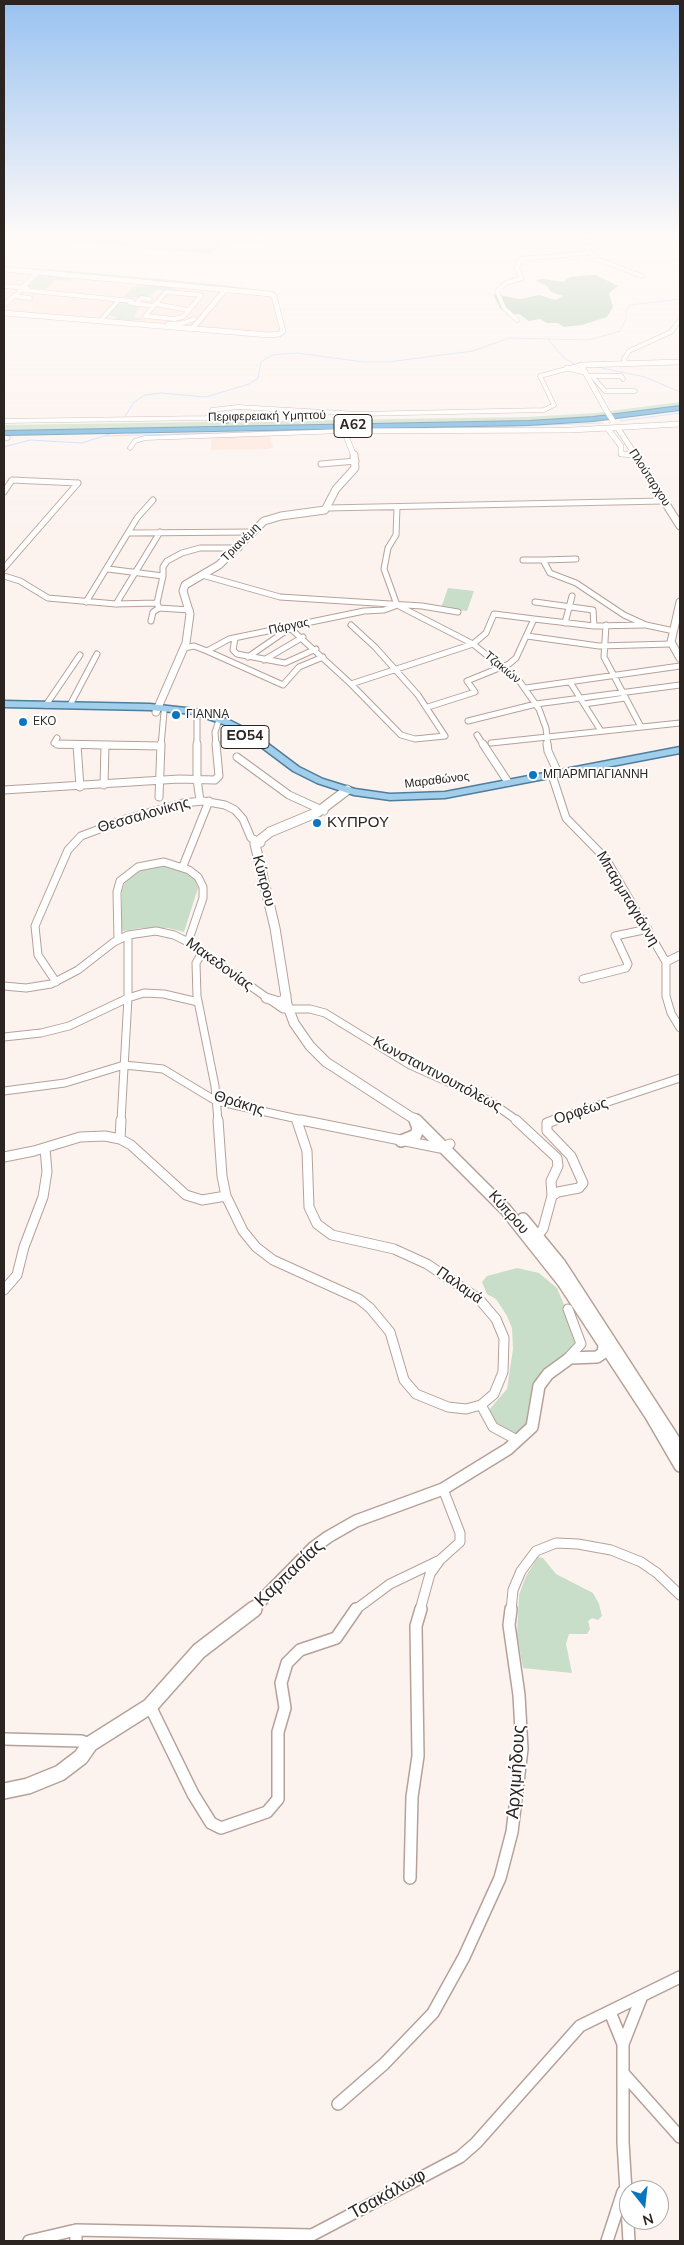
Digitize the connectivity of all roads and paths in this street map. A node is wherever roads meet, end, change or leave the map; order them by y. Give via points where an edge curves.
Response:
1 (658, 338) edge
2 (680, 362) edge
3 (626, 364) junction
4 (567, 368) joint
5 (585, 371) junction
6 (622, 379) dead end
7 (635, 391) dead end
8 (680, 401) edge
9 (680, 408) edge
10 (213, 416) junction
11 (170, 420) junction
12 (226, 421) junction
13 (4, 422) edge
14 (680, 424) edge
15 (608, 429) junction
16 (344, 431) junction
17 (5, 436) edge
18 (130, 448) dead end
19 (634, 455) junction
20 (356, 461) junction
21 (321, 464) dead end
22 (4, 492) edge
23 (153, 500) dead end
24 (664, 501) junction
25 (397, 507) junction
26 (327, 508) junction
27 (680, 526) edge
28 (160, 532) junction
29 (253, 532) junction
30 (130, 533) junction
31 (239, 548) junction
32 (576, 558) dead end
33 (523, 560) dead end
34 (543, 560) junction
35 (4, 568) edge
36 (108, 569) junction
37 (137, 572) junction
38 (202, 575) junction
39 (4, 576) edge
40 (163, 576) junction
41 (572, 596) dead end
42 (86, 602) junction
43 (535, 602) dead end
44 (680, 602) edge
45 (116, 604) junction
46 (397, 605) junction
47 (158, 606) junction
48 (569, 607) junction
49 (190, 610) junction
50 (458, 612) dead end
51 (534, 619) junction
52 (151, 621) dead end
53 (565, 623) junction
54 (351, 625) dead end
55 (606, 625) junction
56 (646, 625) junction
57 (594, 626) junction
58 (290, 628) junction
59 (674, 631) junction
60 (527, 636) junction
61 (235, 638) junction
62 (303, 638) junction
63 (680, 642) edge
64 (671, 643) junction
65 (474, 644) junction
66 (604, 646) junction
67 (184, 648) junction
68 (316, 649) junction
69 (207, 651) junction
70 (97, 654) dead end
71 (80, 655) dead end
72 (248, 656) junction
73 (323, 657) junction
74 (680, 658) edge
75 (264, 660) junction
76 (285, 663) junction
77 (680, 666) edge
78 (299, 667) junction
79 (503, 668) junction
80 (395, 669) junction
81 (613, 676) junction
82 (570, 682) junction
83 (351, 684) junction
84 (680, 685) edge
85 (526, 688) junction
86 (623, 695) junction
87 (580, 698) junction
88 (536, 704) junction
89 (584, 704) junction
90 (46, 705) junction
91 (70, 705) junction
92 (4, 706) edge
93 (428, 707) junction
94 (160, 710) junction
95 (197, 717) junction
96 (468, 721) dead end
97 (218, 723) junction
98 (680, 723) edge
99 (640, 727) junction
100 (601, 731) junction
101 (476, 735) dead end
102 (545, 736) junction
103 (58, 738) dead end
104 (491, 743) dead end
105 (77, 745) junction
106 (105, 746) junction
107 (160, 746) junction
108 (680, 752) edge
109 (237, 757) dead end
110 (680, 757) edge
111 (626, 766) junction
112 (556, 776) junction
113 (197, 779) junction
114 (158, 781) junction
115 (508, 782) junction
116 (104, 785) junction
117 (80, 787) junction
118 (4, 790) edge
119 (343, 793) junction
120 (159, 797) dead end
121 (200, 801) junction
122 (209, 801) junction
123 (324, 811) junction
124 (259, 843) junction
125 (183, 866) junction
126 (648, 929) junction
127 (128, 935) junction
128 (118, 940) junction
129 (188, 942) junction
130 (202, 953) junction
131 (680, 955) edge
132 (666, 962) junction
133 (583, 979) dead end
134 (56, 982) junction
135 (5, 985) edge
136 (286, 995) junction
137 (128, 998) junction
138 (266, 998) junction
139 (198, 1002) junction
140 (293, 1011) junction
141 (680, 1028) edge
142 (4, 1037) edge
143 (124, 1065) junction
144 (680, 1078) edge
145 (4, 1091) edge
146 (216, 1101) junction
147 (413, 1117) junction
148 (297, 1121) junction
149 (120, 1139) junction
150 (401, 1141) junction
151 (447, 1145) junction
152 (45, 1148) junction
153 (4, 1157) edge
154 (226, 1196) junction
155 (552, 1196) junction
156 (535, 1238) junction
157 (4, 1290) edge
158 (568, 1309) dead end
159 (604, 1346) junction
160 (566, 1360) junction
161 (481, 1406) junction
162 (517, 1440) junction
163 (680, 1449) edge
164 (680, 1466) edge
165 (444, 1488) junction
166 (440, 1560) junction
167 (680, 1595) edge
168 (150, 1706) junction
169 (4, 1738) edge
170 (90, 1744) junction
171 (4, 1791) edge
172 (410, 1878) dead end
173 (680, 1977) edge
174 (642, 1996) junction
175 (610, 2012) junction
176 (623, 2044) junction
177 (623, 2073) junction
178 (338, 2104) dead end
179 (680, 2137) edge
180 (625, 2180) edge
181 (619, 2207) edge
182 (76, 2236) edge
183 (209, 2237) edge
184 (29, 2241) edge
185 (607, 2241) edge

1 - 3 street via 629,351 624,359
2 - 3 street
3 - 5 street via 591,365
4 - 5 street
4 - 10 street via 539,377 554,405 548,409 358,414 244,407 215,409 212,410
5 - 6 street via 621,376
5 - 7 street via 604,391
5 - 19 street, Πλούταρχου, bridge
8 - 12 highway, Περιφερειακή Υμηττού / Α62 via 528,416
9 - 17 highway, Περιφερειακή Υμηττού / Α62 via 592,420 529,423
10 - 11 street
10 - 12 highway
11 - 12 highway, Περιφερειακή Υμηττού / Α62
11 - 13 highway, Περιφερειακή Υμηττού / Α62
11 - 13 street
14 - 15 street
15 - 16 street
15 - 19 street via 621,446 622,454
16 - 18 street via 145,438 136,440
16 - 20 street
19 - 24 street, Πλούταρχου
20 - 21 street
20 - 26 street via 355,468 336,489
22 - 35 street via 12,480 78,483
23 - 30 street via 137,518
24 - 25 street
24 - 27 street, Πλούταρχου
25 - 26 street
25 - 46 street via 396,535 388,548 384,569
26 - 29 street, Τριανέμη via 321,512 271,518
28 - 29 street
28 - 30 street
28 - 37 street
29 - 31 street, Τριανέμη
30 - 36 street
31 - 38 street, Τριανέμη
31 - 40 street via 200,548 182,553 167,561
32 - 34 street
33 - 34 street
34 - 56 street via 550,573 576,583 614,609
36 - 37 street
36 - 42 street
37 - 40 street
37 - 45 street
38 - 46 street via 280,597
38 - 49 street, Τριανέμη via 185,585 183,591
39 - 42 street via 20,581 48,598
40 - 47 street
41 - 48 street
42 - 45 street
43 - 48 street
44 - 59 street
45 - 47 street
46 - 50 street
46 - 58 street, Πάργας
46 - 65 street, Τζακιών
47 - 49 street
47 - 52 street
48 - 53 street
48 - 57 street via 594,610
49 - 67 street, Τριανέμη
51 - 53 street
51 - 60 street
51 - 65 street via 494,614 486,633
53 - 57 street
54 - 80 street
55 - 56 street
55 - 57 street
55 - 66 street
56 - 59 street
58 - 61 street, Πάργας
58 - 62 street
58 - 72 street
59 - 64 street
60 - 66 street
60 - 79 street via 516,658
61 - 69 street, Πάργας
61 - 72 street via 234,652
62 - 68 street
62 - 75 street
63 - 64 street
64 - 66 street
64 - 74 street
65 - 79 street, Τζακιών
65 - 80 street
66 - 81 street via 604,657
67 - 69 street via 194,646
67 - 94 street, Τριανέμη
68 - 73 street
68 - 76 street
69 - 78 street via 283,684
70 - 91 street
71 - 90 street
72 - 75 street
73 - 78 street
73 - 83 street
75 - 76 street
76 - 78 street
77 - 81 street
79 - 85 street, Τζακιών
79 - 93 street via 467,681 475,692
80 - 83 street
80 - 93 street
81 - 82 street
81 - 86 street
82 - 85 street
82 - 87 street
83 - 93 street via 406,737 445,736
84 - 86 street
85 - 88 street, Τζακιών
86 - 87 street
86 - 89 street
86 - 99 street
87 - 88 street
87 - 89 street
88 - 96 street
88 - 102 street, Τζακιών via 546,728
89 - 100 street
90 - 91 main road, Μαραθώνος / ΕΟ54
90 - 92 main road, Μαραθώνος / ΕΟ54
91 - 94 main road, Μαραθώνος / ΕΟ54
92 - 94 main road, Μαραθώνος / ΕΟ54
94 - 95 main road, Μαραθώνος / ΕΟ54
94 - 107 street
94 - 119 main road, Μαραθώνος / ΕΟ54 via 200,713 230,724 305,774
95 - 97 main road, Μαραθώνος / ΕΟ54
95 - 113 street
97 - 113 street via 215,732 218,778
97 - 119 main road, Μαραθώνος / ΕΟ54 via 242,735 305,780
98 - 99 street
99 - 100 street
100 - 102 street
101 - 115 street
102 - 104 street
102 - 112 street, Τζακιών
103 - 105 street via 54,742 56,745
105 - 106 street
105 - 117 street
106 - 107 street
106 - 116 street
107 - 114 street
108 - 111 main road
108 - 112 main road, Μαραθώνος / ΕΟ54
109 - 123 street via 282,790
110 - 111 main road, Μαραθώνος / ΕΟ54
111 - 112 main road, Μαραθώνος / ΕΟ54
112 - 115 main road, Μαραθώνος / ΕΟ54
112 - 119 main road, Μαραθώνος / ΕΟ54 via 420,802 384,802
112 - 126 street, Μπαρμπαγιάννη via 566,818 606,859
113 - 114 street
113 - 121 street
114 - 116 street
114 - 120 street
115 - 119 main road, Μαραθώνος / ΕΟ54 via 424,797
116 - 117 street
117 - 118 street
119 - 123 street, Κύπρου
121 - 122 street, Θεσσαλονίκης
121 - 134 street, Θεσσαλονίκης via 170,806 103,826 83,835 70,846 35,926 38,955
122 - 124 street, Θεσσαλονίκης via 235,810 251,838
122 - 125 street
123 - 124 street, Κύπρου
124 - 136 street, Κύπρου via 255,850 271,910
124 - 140 street, Κύπρου via 282,926
125 - 128 street via 152,863 134,869 122,878 117,889
125 - 129 street via 198,877 204,889
126 - 132 street, Μπαρμπαγιάννη
126 - 133 street via 615,936 628,967
127 - 128 street, Μακεδονίας
127 - 129 street, Μακεδονίας via 161,931
127 - 137 street
128 - 134 street, Μακεδονίας
129 - 130 street, Μακεδονίας
130 - 138 street, Μακεδονίας
130 - 139 street via 196,963
131 - 132 street
132 - 141 street, Μπαρμπαγιάννη via 666,996
134 - 135 street, Μακεδονίας via 36,987
136 - 138 street via 279,1002
136 - 140 street, Κύπρου
137 - 139 street via 156,993
137 - 142 street via 69,1026
137 - 143 street
138 - 140 street, Μακεδονίας via 282,1010
139 - 146 street
140 - 147 street, Κύπρου via 294,1022 326,1062
140 - 151 street, Κύπρου via 327,1055 419,1114
140 - 155 street, Κωνσταντινουπόλεως via 310,1009 324,1013 410,1065 488,1100 508,1113 557,1158 558,1166 551,1181
143 - 145 street, Θράκης via 65,1083
143 - 146 street, Θράκης via 163,1069
143 - 149 street
144 - 155 street, Ορφέως via 547,1123 547,1130 571,1156 584,1182 579,1188
146 - 148 street, Θράκης
146 - 154 street
147 - 150 street via 418,1128 416,1135
147 - 151 street, Κύπρου
148 - 150 street, Θράκης
148 - 161 street, Παλαμά via 307,1151 309,1208 317,1224 332,1235 394,1249 427,1264 479,1299 496,1319 504,1338 503,1372 494,1394
149 - 152 street via 88,1136
149 - 154 street via 131,1145 186,1195 202,1200
150 - 151 street, Θράκης
151 - 156 street, Κύπρου
152 - 153 street
152 - 157 street via 47,1172 43,1197 17,1275
154 - 161 street via 243,1230 264,1254 359,1299 379,1316 393,1339 404,1380 416,1394 448,1407 466,1409
155 - 156 street via 543,1229
156 - 159 street, Κύπρου
156 - 163 street, Κύπρου via 575,1287
158 - 160 street, Καρπασίας via 580,1344
159 - 160 street via 598,1357
159 - 164 street, Κύπρου
160 - 162 street, Καρπασίας via 542,1380 532,1427
161 - 162 street via 493,1427
162 - 165 street, Καρπασίας via 508,1449
165 - 166 street via 461,1539
165 - 168 street, Καρπασίας via 356,1521 321,1542 258,1606 199,1651
166 - 168 street via 390,1584 356,1609 336,1638 300,1650 287,1663 281,1682 284,1708 278,1732 278,1799 267,1812 221,1828 211,1823
166 - 172 street via 430,1574 416,1626 418,1756 412,1797
167 - 178 street, Αρχιμήδους via 640,1562 611,1550 578,1544 545,1546 536,1551 521,1571 512,1590 509,1625 519,1695 522,1749 512,1832 500,1878 476,1934 433,2012 384,2064
168 - 170 street, Καρπασίας
169 - 170 street
170 - 171 street, Καρπασίας via 81,1757 60,1773 28,1786
173 - 174 street, Τσακάλωφ
174 - 175 street, Τσακάλωφ
174 - 176 street
175 - 176 street
175 - 183 street, Τσακάλωφ via 580,2026 481,2138 460,2157 312,2235
176 - 177 street
177 - 179 street
177 - 180 street
181 - 185 street
182 - 183 street, Τσακάλωφ
182 - 184 street, Τσακάλωφ

